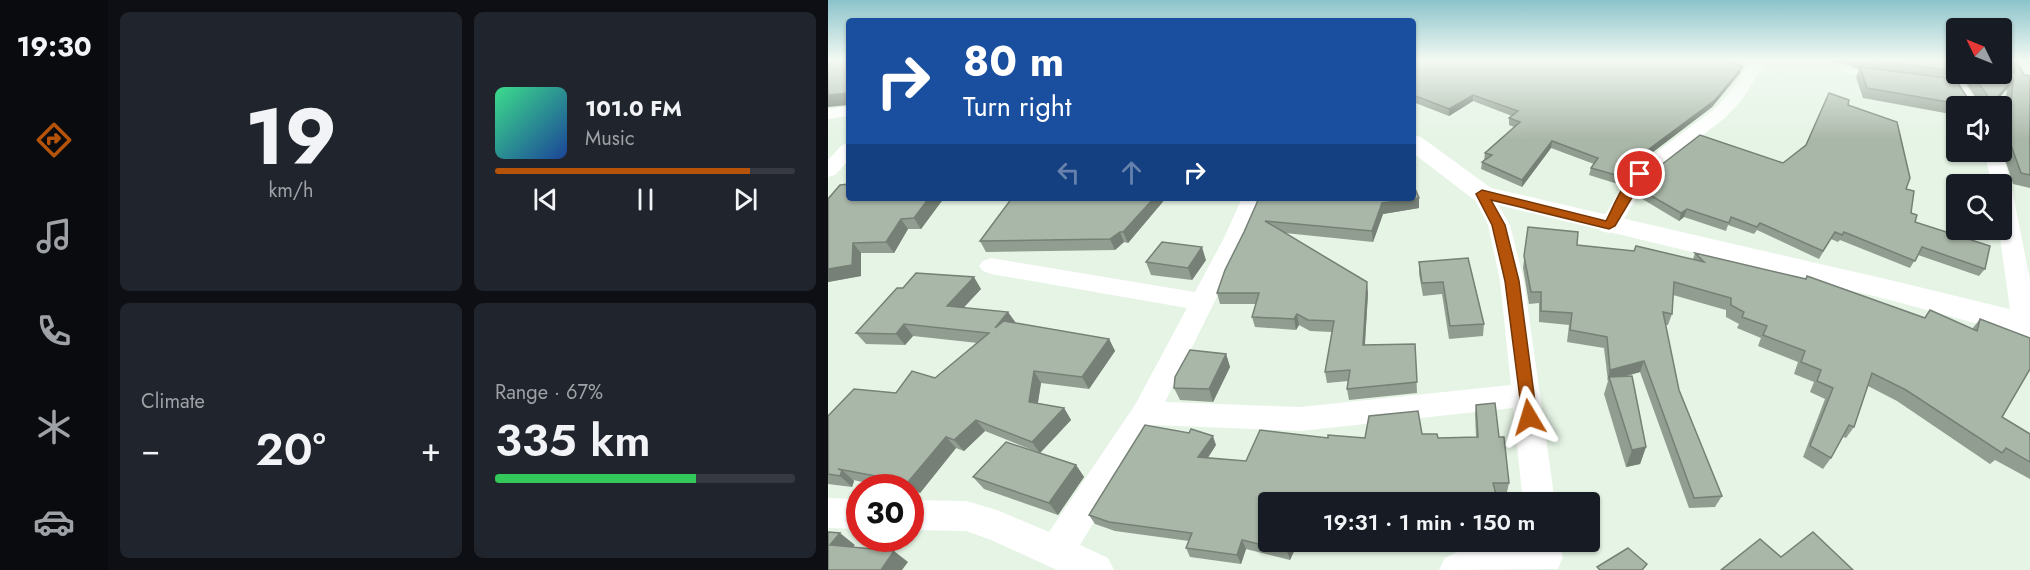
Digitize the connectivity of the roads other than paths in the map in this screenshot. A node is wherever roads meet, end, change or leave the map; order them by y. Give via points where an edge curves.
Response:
1 (1742, 87) edge
2 (846, 111) edge
3 (828, 114) edge
4 (1416, 144) edge
5 (846, 152) edge
6 (828, 171) edge
7 (1482, 194) junction
8 (1251, 201) edge
9 (1609, 226) junction
10 (2012, 240) edge
11 (991, 266) dead end
12 (1203, 302) junction
13 (2027, 325) edge
14 (1526, 395) junction
15 (1145, 413) junction
16 (1538, 492) edge
17 (828, 513) edge
18 (846, 514) edge
19 (924, 515) edge
20 (1056, 552) junction
21 (1547, 556) edge
22 (1096, 570) edge
23 (1458, 570) edge

1 - 9 street via 1720,113 1640,174
2 - 3 street
4 - 7 street
5 - 6 street
7 - 9 street
7 - 14 street via 1499,225 1512,281
8 - 12 street
9 - 13 street
10 - 13 street
11 - 12 street
12 - 15 street
14 - 15 street via 1300,419
14 - 16 street
15 - 20 street
17 - 18 street
19 - 20 street via 966,516
20 - 22 street
21 - 23 street

